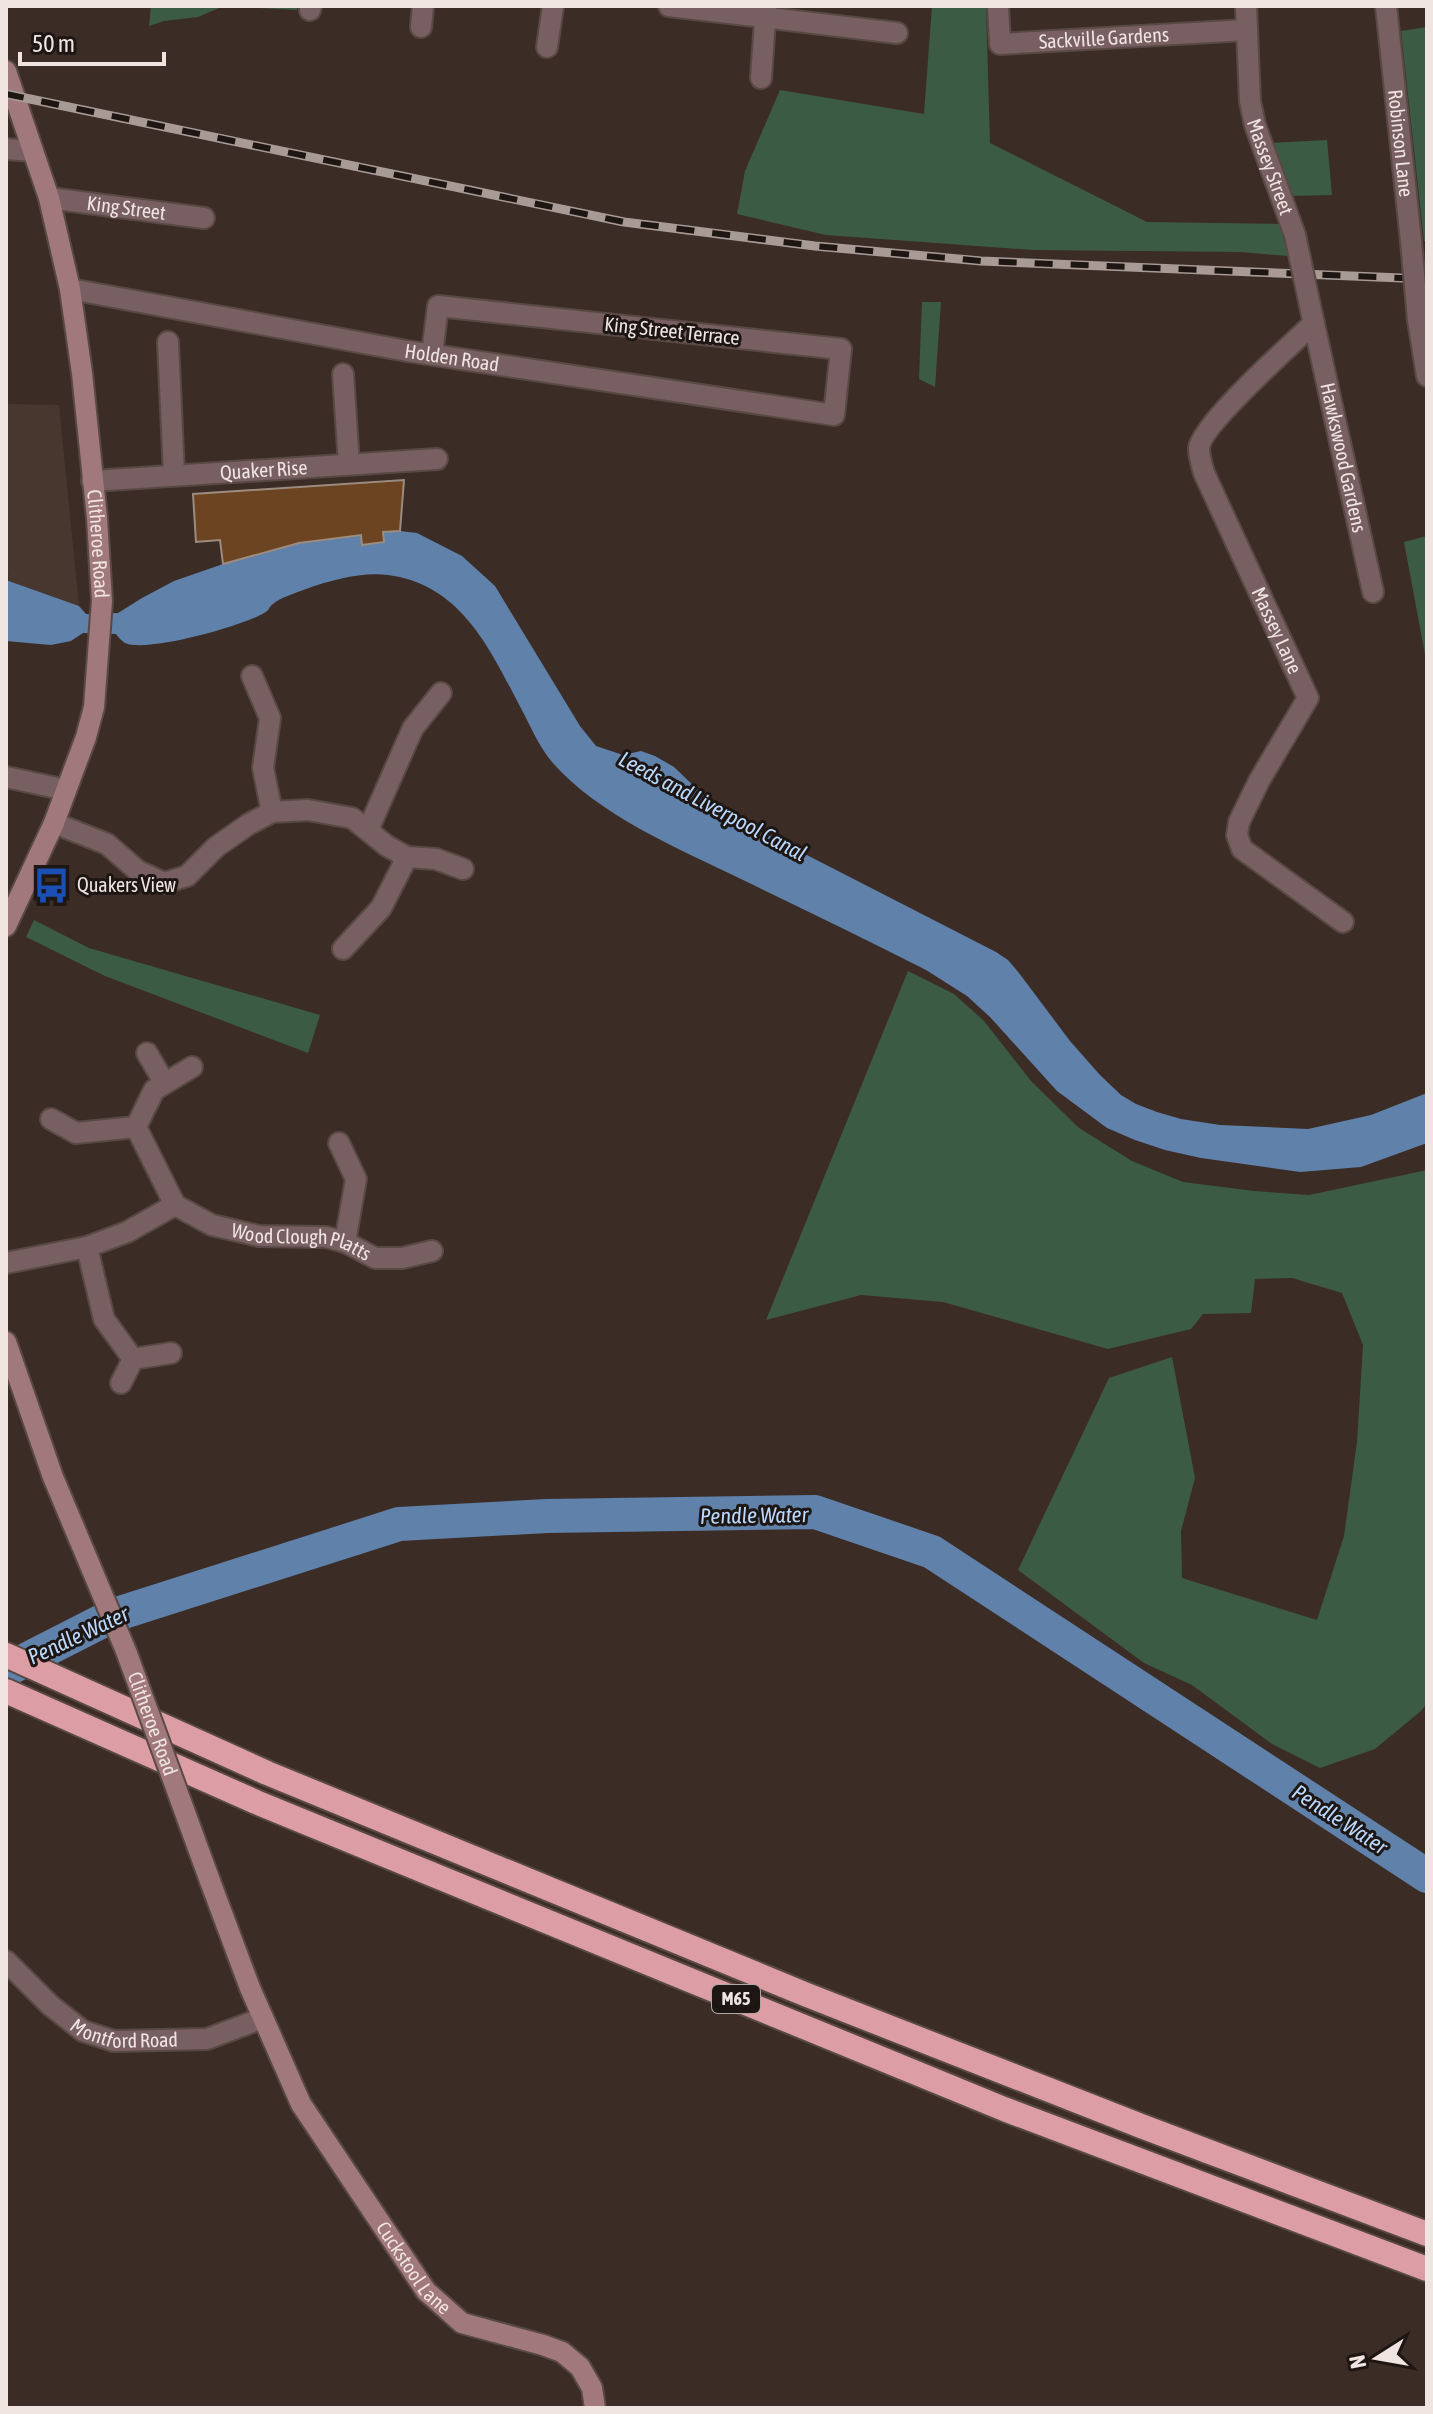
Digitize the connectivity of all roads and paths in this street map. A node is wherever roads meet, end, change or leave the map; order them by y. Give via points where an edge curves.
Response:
1 (423, 6) edge
2 (553, 6) edge
3 (669, 6) edge
4 (998, 6) edge
5 (1246, 6) edge
6 (1386, 6) edge
7 (765, 12) edge
8 (421, 27) dead end
9 (1247, 30) junction
10 (897, 33) dead end
11 (547, 47) dead end
12 (6, 71) edge
13 (761, 78) dead end
14 (6, 149) edge
15 (33, 151) junction
16 (49, 198) junction
17 (204, 218) dead end
18 (70, 289) junction
19 (1313, 319) junction
20 (168, 342) dead end
21 (432, 354) junction
22 (343, 374) dead end
23 (1427, 376) edge
24 (834, 415) joint
25 (437, 459) dead end
26 (349, 464) junction
27 (174, 475) junction
28 (92, 481) junction
29 (1373, 592) dead end
30 (252, 676) dead end
31 (441, 693) dead end
32 (6, 777) edge
33 (66, 790) junction
34 (272, 812) junction
35 (54, 823) junction
36 (368, 830) junction
37 (407, 857) junction
38 (463, 869) dead end
39 (12, 901) edge
40 (1343, 922) dead end
41 (6, 926) edge
42 (343, 949) dead end
43 (147, 1053) dead end
44 (192, 1067) dead end
45 (164, 1082) junction
46 (51, 1119) dead end
47 (136, 1127) junction
48 (339, 1143) dead end
49 (175, 1205) junction
50 (345, 1242) junction
51 (87, 1247) junction
52 (432, 1251) dead end
53 (6, 1263) edge
54 (6, 1342) edge
55 (171, 1353) dead end
56 (133, 1359) junction
57 (121, 1383) dead end
58 (6, 1655) edge
59 (6, 1691) edge
60 (6, 1961) edge
61 (263, 2018) junction
62 (301, 2104) joint
63 (1427, 2234) edge
64 (1427, 2269) edge
65 (595, 2408) edge

1 - 8 street
2 - 11 street
3 - 7 street
4 - 9 street, Sackville Gardens via 1000,44
5 - 9 street, Massey Street
6 - 23 street, Robinson Lane, bridge
7 - 10 street
7 - 13 street
9 - 19 street, Massey Street, bridge via 1255,125 1295,235
12 - 15 main road, Clitheroe Road
14 - 15 street
15 - 16 main road, Clitheroe Road
16 - 17 street, King Street
16 - 18 main road, Clitheroe Road
18 - 21 street, Holden Road
18 - 28 main road, Clitheroe Road
19 - 29 street, Hawkswood Gardens
19 - 40 street, Massey Lane via 1199,446 1204,473 1308,698 1259,781 1237,835 1242,849
20 - 27 street
21 - 24 street, Holden Road
21 - 24 street, King Street Terrace via 438,306 841,349
22 - 26 street
25 - 26 street, Quaker Rise
26 - 27 street, Quaker Rise
27 - 28 street, Quaker Rise
28 - 33 main road, Clitheroe Road via 102,601 98,661 94,707
30 - 34 street via 270,718 263,768
31 - 36 street via 413,728
32 - 33 street
33 - 35 main road, Clitheroe Road
34 - 35 street via 216,847 187,876 164,883 138,871 107,844
34 - 36 street via 308,810 352,818
35 - 39 main road, Clitheroe Road
36 - 37 street
37 - 38 street via 436,859
37 - 42 street via 381,908
39 - 41 main road, Clitheroe Road
43 - 45 street
44 - 45 street
45 - 47 street via 154,1090
46 - 47 street via 76,1133
47 - 49 street
48 - 50 street via 356,1179
49 - 50 street, Wood Clough Platts via 212,1225 259,1236
49 - 51 street
50 - 52 street, Wood Clough Platts via 375,1258
51 - 53 street
51 - 56 street via 104,1319
54 - 61 main road, Clitheroe Road, bridge via 53,1477 126,1651
55 - 56 street
56 - 57 street
58 - 63 highway, M65 via 267,1773 807,1995
59 - 64 highway, M65 via 256,1802 1004,2109
60 - 61 street, Montford Road via 83,2031 114,2041 207,2039
61 - 62 main road, Clitheroe Road
62 - 65 main road, Cuckstool Lane via 426,2291 462,2323 562,2352 580,2367 592,2388

